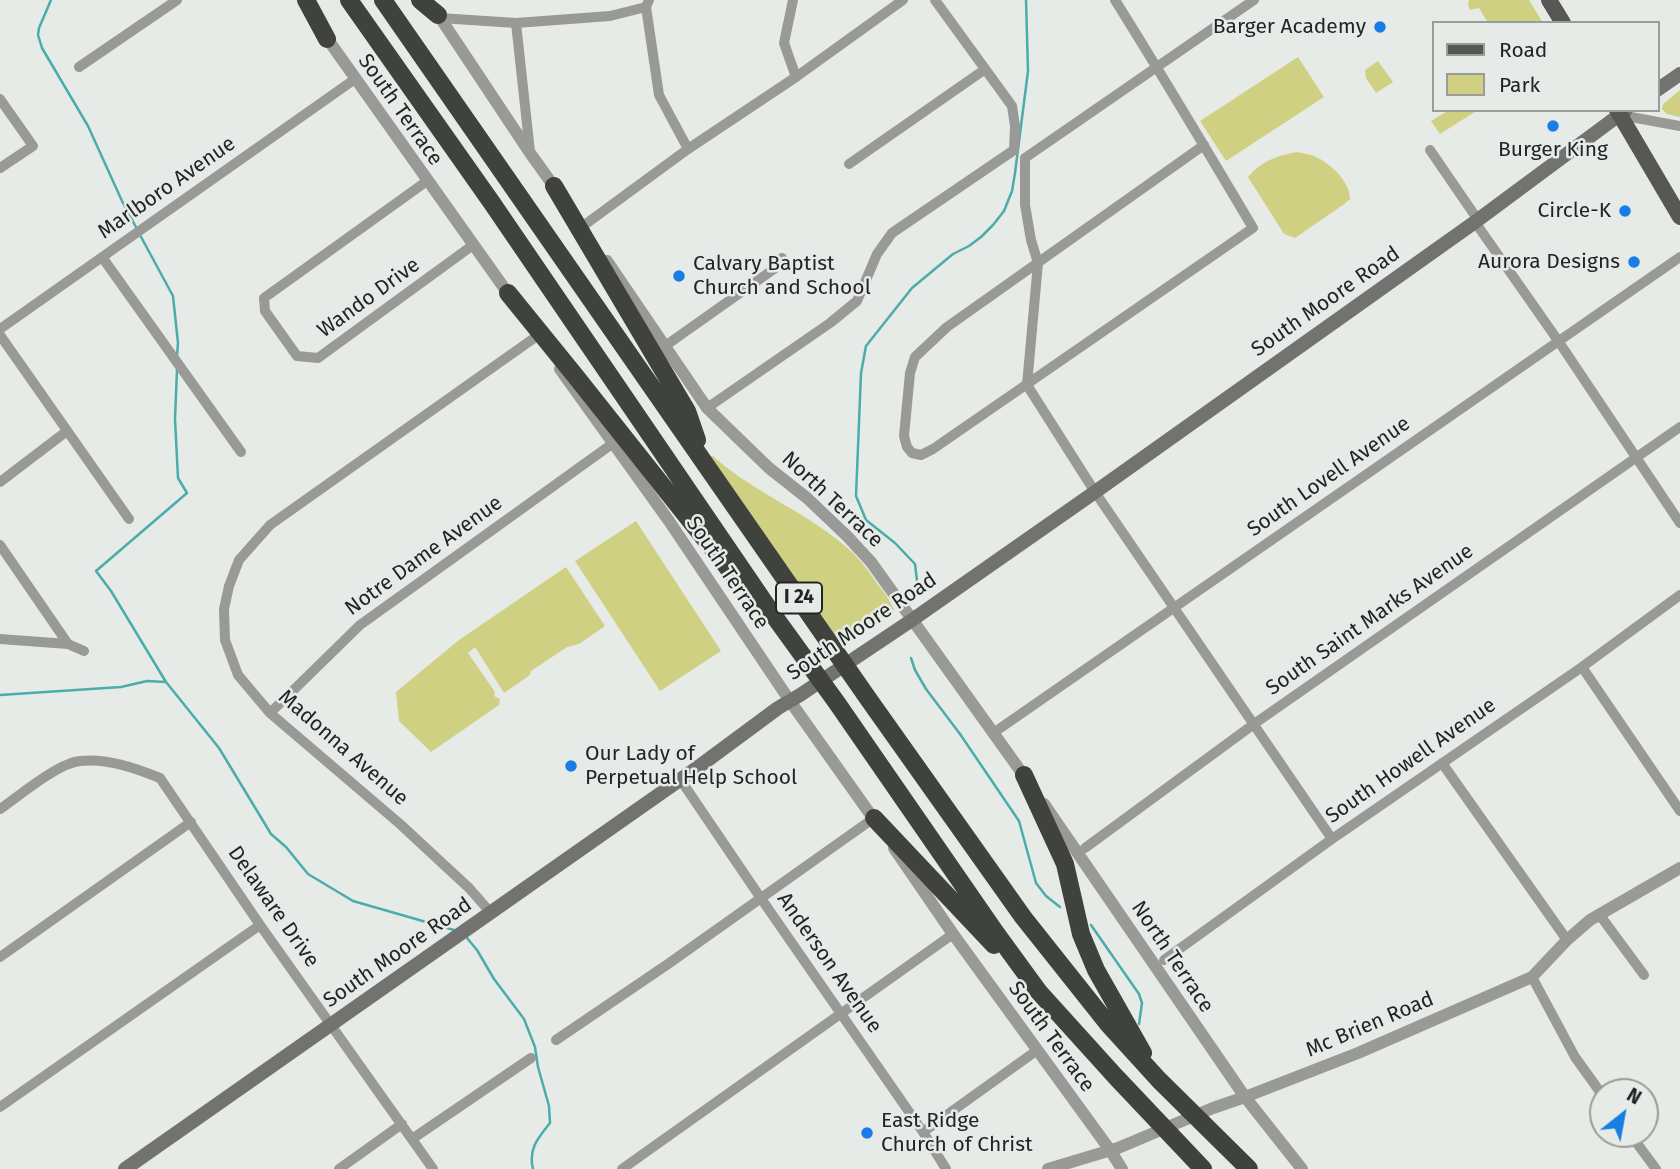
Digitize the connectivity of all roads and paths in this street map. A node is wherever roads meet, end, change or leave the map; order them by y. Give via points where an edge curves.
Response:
1 (177, 0) edge
2 (299, 0) edge
3 (306, 0) edge
4 (349, 0) edge
5 (383, 0) edge
6 (420, 0) edge
7 (793, 0) edge
8 (903, 0) edge
9 (935, 0) edge
10 (1115, 0) edge
11 (1254, 0) edge
12 (1549, 0) edge
13 (647, 4) edge
14 (436, 11) edge
15 (1562, 21) edge
16 (516, 23) junction
17 (327, 39) junction
18 (79, 67) dead end
19 (1157, 67) junction
20 (984, 70) junction
21 (1680, 74) edge
22 (796, 77) junction
23 (355, 79) junction
24 (1659, 89) edge
25 (0, 99) edge
26 (1621, 112) edge
27 (1680, 126) edge
28 (1204, 145) junction
29 (688, 149) junction
30 (1014, 150) junction
31 (1430, 150) dead end
32 (530, 153) junction
33 (1025, 159) junction
34 (849, 164) dead end
35 (0, 168) edge
36 (427, 181) junction
37 (554, 186) junction
38 (1680, 217) edge
39 (1477, 221) junction
40 (583, 226) junction
41 (474, 245) junction
42 (102, 257) junction
43 (1680, 257) edge
44 (782, 258) dead end
45 (1038, 263) junction
46 (508, 293) junction
47 (0, 329) edge
48 (0, 335) edge
49 (537, 336) junction
50 (1559, 342) junction
51 (665, 345) junction
52 (1027, 385) junction
53 (707, 408) junction
54 (1680, 427) edge
55 (67, 431) junction
56 (612, 443) junction
57 (241, 452) dead end
58 (1636, 458) junction
59 (704, 460) junction
60 (0, 482) edge
61 (1095, 492) junction
62 (129, 519) dead end
63 (1680, 523) edge
64 (0, 545) edge
65 (1680, 595) edge
66 (1174, 607) junction
67 (769, 608) junction
68 (912, 620) junction
69 (0, 639) edge
70 (68, 644) junction
71 (84, 651) dead end
72 (1582, 667) junction
73 (795, 698) junction
74 (270, 713) junction
75 (1254, 724) junction
76 (999, 729) dead end
77 (1442, 763) junction
78 (1024, 775) junction
79 (680, 779) junction
80 (0, 809) edge
81 (1680, 811) edge
82 (874, 818) junction
83 (191, 821) junction
84 (1332, 839) junction
85 (1085, 848) dead end
86 (1680, 868) edge
87 (760, 897) junction
88 (491, 913) junction
89 (1599, 914) junction
90 (260, 925) junction
91 (953, 934) junction
92 (1567, 940) junction
93 (0, 957) edge
94 (1164, 960) dead end
95 (1644, 975) dead end
96 (1532, 977) junction
97 (1039, 992) junction
98 (841, 1013) junction
99 (332, 1024) junction
100 (556, 1040) dead end
101 (1036, 1051) junction
102 (531, 1058) dead end
103 (1590, 1078) edge
104 (1159, 1080) junction
105 (1245, 1097) junction
106 (0, 1107) edge
107 (402, 1124) junction
108 (923, 1132) junction
109 (412, 1139) junction
110 (1640, 1148) edge
111 (1114, 1149) junction
112 (125, 1169) edge
113 (339, 1169) edge
114 (433, 1169) edge
115 (622, 1169) edge
116 (946, 1169) edge
117 (1048, 1169) edge
118 (1122, 1169) edge
119 (1203, 1169) edge
120 (1249, 1169) edge
121 (1302, 1169) edge
122 (1656, 1169) edge

1 - 18 street
2 - 17 street, South Terrace
3 - 17 highway
4 - 67 highway, I 24
5 - 59 highway, I 24
6 - 14 highway
7 - 22 street via 784,43
8 - 22 street
9 - 20 street
10 - 19 street
11 - 19 street
12 - 15 main road
13 - 16 street via 610,16
13 - 29 street via 659,95
14 - 16 street
14 - 32 street, North Terrace
16 - 32 street
17 - 23 street, South Terrace
19 - 28 street
19 - 33 street
20 - 30 street via 1012,106
20 - 34 street
21 - 24 main road
22 - 29 street
23 - 36 street, South Terrace
23 - 42 street, Marlboro Avenue
25 - 35 street via 33,146
26 - 27 street
26 - 38 main road
26 - 39 main road, South Moore Road
28 - 45 street
28 - 52 street via 1253,228
29 - 40 street
30 - 33 street
30 - 53 street via 892,233 877,254 858,301
31 - 39 street
32 - 37 street, North Terrace
33 - 45 street via 1025,205
36 - 41 street, South Terrace
36 - 41 street, Wando Drive via 264,298 265,311 297,356 318,358
37 - 40 street, North Terrace
37 - 59 highway via 687,411
39 - 50 street
39 - 61 main road, South Moore Road
40 - 51 street, North Terrace
41 - 46 street, South Terrace
42 - 47 street, Marlboro Avenue
42 - 57 street
43 - 50 street, South Lovell Avenue
44 - 51 street
45 - 52 street
45 - 52 street via 947,327 915,358 904,436 907,447 921,455 933,449
46 - 49 street, South Terrace
46 - 67 highway via 751,598
48 - 55 street
49 - 56 street, South Terrace
49 - 74 street, Madonna Avenue via 271,525 239,560 224,609 225,640 238,675
50 - 58 street
50 - 66 street, South Lovell Avenue
51 - 53 street, North Terrace
52 - 61 street
53 - 68 street, North Terrace via 847,536
54 - 58 street, South Saint Marks Avenue
55 - 60 street
55 - 62 street
56 - 73 street, South Terrace
56 - 74 street, Notre Dame Avenue via 360,625
58 - 63 street
58 - 75 street, South Saint Marks Avenue
59 - 104 highway, I 24 via 1023,917
61 - 66 street
61 - 68 main road, South Moore Road
64 - 70 street
65 - 72 street, South Howell Avenue
66 - 75 street
66 - 76 street, South Lovell Avenue
67 - 97 highway, I 24
68 - 73 main road, South Moore Road
68 - 78 street, North Terrace
69 - 70 street
70 - 71 street
72 - 77 street, South Howell Avenue
72 - 81 street
73 - 79 main road, South Moore Road
73 - 82 street, South Terrace
74 - 88 street, Madonna Avenue via 400,824
75 - 84 street
75 - 85 street, South Saint Marks Avenue
77 - 84 street, South Howell Avenue
77 - 92 street
78 - 104 highway via 1065,864 1091,958
78 - 105 street, North Terrace
79 - 87 street, Anderson Avenue
79 - 88 main road, South Moore Road
80 - 83 street, Delaware Drive via 51,772 78,761 110,762 160,778
82 - 87 street
82 - 91 street, South Terrace
82 - 97 highway
83 - 90 street, Delaware Drive
83 - 93 street
84 - 94 street, South Howell Avenue
86 - 89 street, Mc Brien Road
87 - 98 street, Anderson Avenue
87 - 100 street
88 - 99 main road, South Moore Road
89 - 92 street, Mc Brien Road
89 - 95 street
90 - 99 street, Delaware Drive
90 - 106 street
91 - 98 street
91 - 101 street, South Terrace
92 - 96 street, Mc Brien Road
96 - 103 street
96 - 105 street, Mc Brien Road
97 - 119 highway, I 24
98 - 108 street, Anderson Avenue
98 - 115 street
99 - 107 street, Delaware Drive
99 - 112 main road, South Moore Road
101 - 108 street
101 - 111 street, South Terrace
102 - 109 street
104 - 120 highway, I 24
105 - 111 street, Mc Brien Road
105 - 121 street, North Terrace
107 - 109 street, Delaware Drive
107 - 113 street
108 - 116 street, Anderson Avenue
109 - 114 street, Delaware Drive
110 - 122 street
111 - 117 street, Mc Brien Road
111 - 118 street, South Terrace

